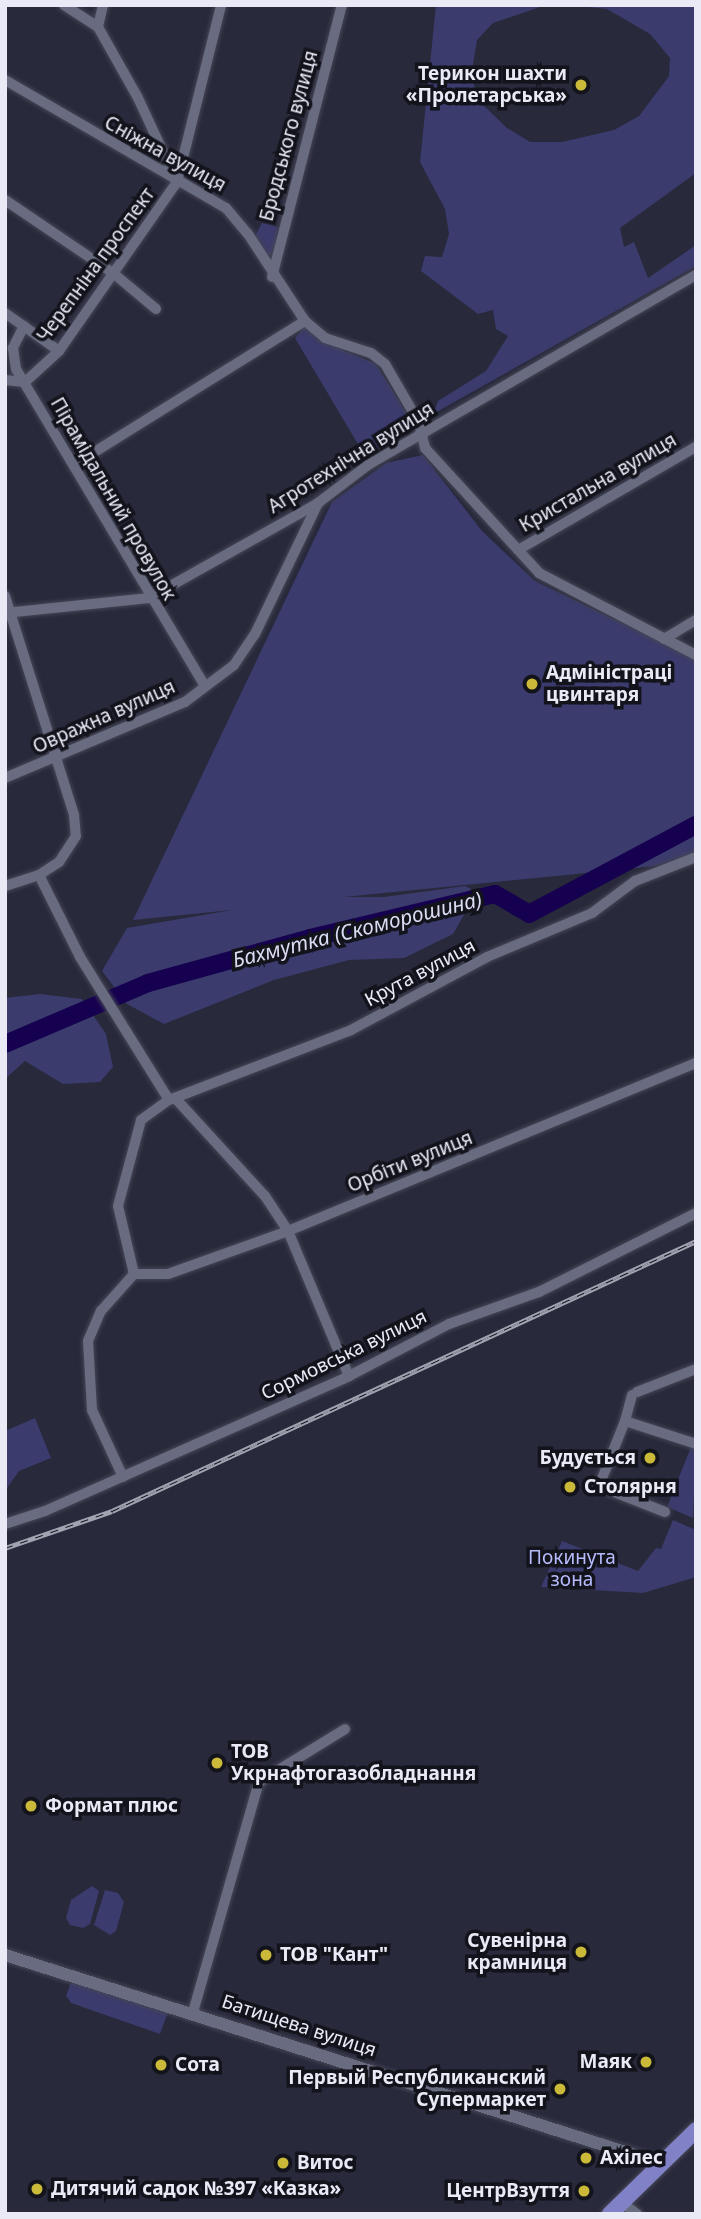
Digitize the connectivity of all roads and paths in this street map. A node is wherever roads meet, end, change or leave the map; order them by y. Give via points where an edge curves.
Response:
1 (64, 5) edge
2 (103, 5) edge
3 (221, 5) edge
4 (342, 5) edge
5 (98, 27) junction
6 (5, 80) edge
7 (177, 182) junction
8 (5, 200) edge
9 (113, 273) junction
10 (696, 275) edge
11 (272, 277) junction
12 (156, 309) dead end
13 (5, 313) edge
14 (304, 321) junction
15 (24, 326) junction
16 (60, 351) junction
17 (5, 380) edge
18 (25, 382) junction
19 (419, 434) junction
20 (696, 447) edge
21 (75, 464) junction
22 (318, 503) junction
23 (518, 550) junction
24 (5, 596) edge
25 (149, 598) junction
26 (8, 613) edge
27 (696, 620) edge
28 (664, 639) junction
29 (696, 655) edge
30 (205, 686) junction
31 (56, 757) junction
32 (5, 778) edge
33 (696, 857) edge
34 (33, 876) junction
35 (5, 886) edge
36 (696, 1063) edge
37 (172, 1099) junction
38 (696, 1213) edge
39 (288, 1231) junction
40 (134, 1274) junction
41 (696, 1369) edge
42 (349, 1376) junction
43 (625, 1421) junction
44 (696, 1444) edge
45 (123, 1476) junction
46 (665, 1512) dead end
47 (5, 1524) edge
48 (345, 1729) dead end
49 (5, 1955) edge
50 (193, 2012) junction
51 (696, 2130) edge
52 (660, 2162) junction
53 (616, 2208) edge
54 (637, 2214) edge

1 - 5 street
2 - 5 street
3 - 7 street
4 - 11 street, Бродського вулиця
5 - 7 street
6 - 7 street, Сніжна вулиця
7 - 9 street, Черепніна проспект
7 - 11 street, Сніжна вулиця via 226,208 248,234
8 - 9 street
9 - 12 street
9 - 16 street, Черепніна проспект
10 - 19 street, Агротехнічна вулиця
11 - 14 street, Сніжна вулиця
13 - 15 street
14 - 19 street, Сніжна вулиця via 325,338 371,353 385,364 418,421
14 - 21 street
15 - 16 street
15 - 18 street, Пірамідальний провулок via 12,360
16 - 18 street, Черепніна проспект
17 - 18 street
18 - 21 street, Пірамідальний провулок
19 - 22 street, Агротехнічна вулиця via 336,485
19 - 23 street, Сніжна вулиця via 425,448
20 - 23 street, Кристальна вулиця
21 - 25 street, Пірамідальний провулок
22 - 25 street, Агротехнічна вулиця
22 - 30 street, Овражна вулиця via 255,634 234,665
23 - 28 street, Сніжна вулиця via 539,573
24 - 26 street
25 - 26 street, Агротехнічна вулиця
25 - 30 street, Пірамідальний провулок
26 - 31 street
27 - 28 street
28 - 29 street, Сніжна вулиця
30 - 31 street, Овражна вулиця via 185,702
31 - 32 street, Овражна вулиця
31 - 34 street via 76,825 68,853
33 - 37 street, Крута вулиця via 635,881 592,914 487,957 351,1030
34 - 35 street
34 - 37 street
36 - 39 street, Орбіти вулиця
37 - 39 street via 265,1196
37 - 40 street, Крута вулиця via 141,1120 119,1196
38 - 42 street, Сормовська вулиця via 539,1292 449,1324
39 - 40 street, Орбіти вулиця via 168,1274
39 - 42 street
40 - 45 street via 101,1311 88,1340 92,1410
41 - 43 street via 634,1393
42 - 45 street, Сормовська вулиця
43 - 44 street
43 - 46 street via 599,1486
45 - 47 street, Сормовська вулиця
48 - 50 street via 259,1782
49 - 50 street, Батищева вулиця
50 - 52 street, Батищева вулиця
51 - 52 main road
52 - 53 main road
53 - 54 street

